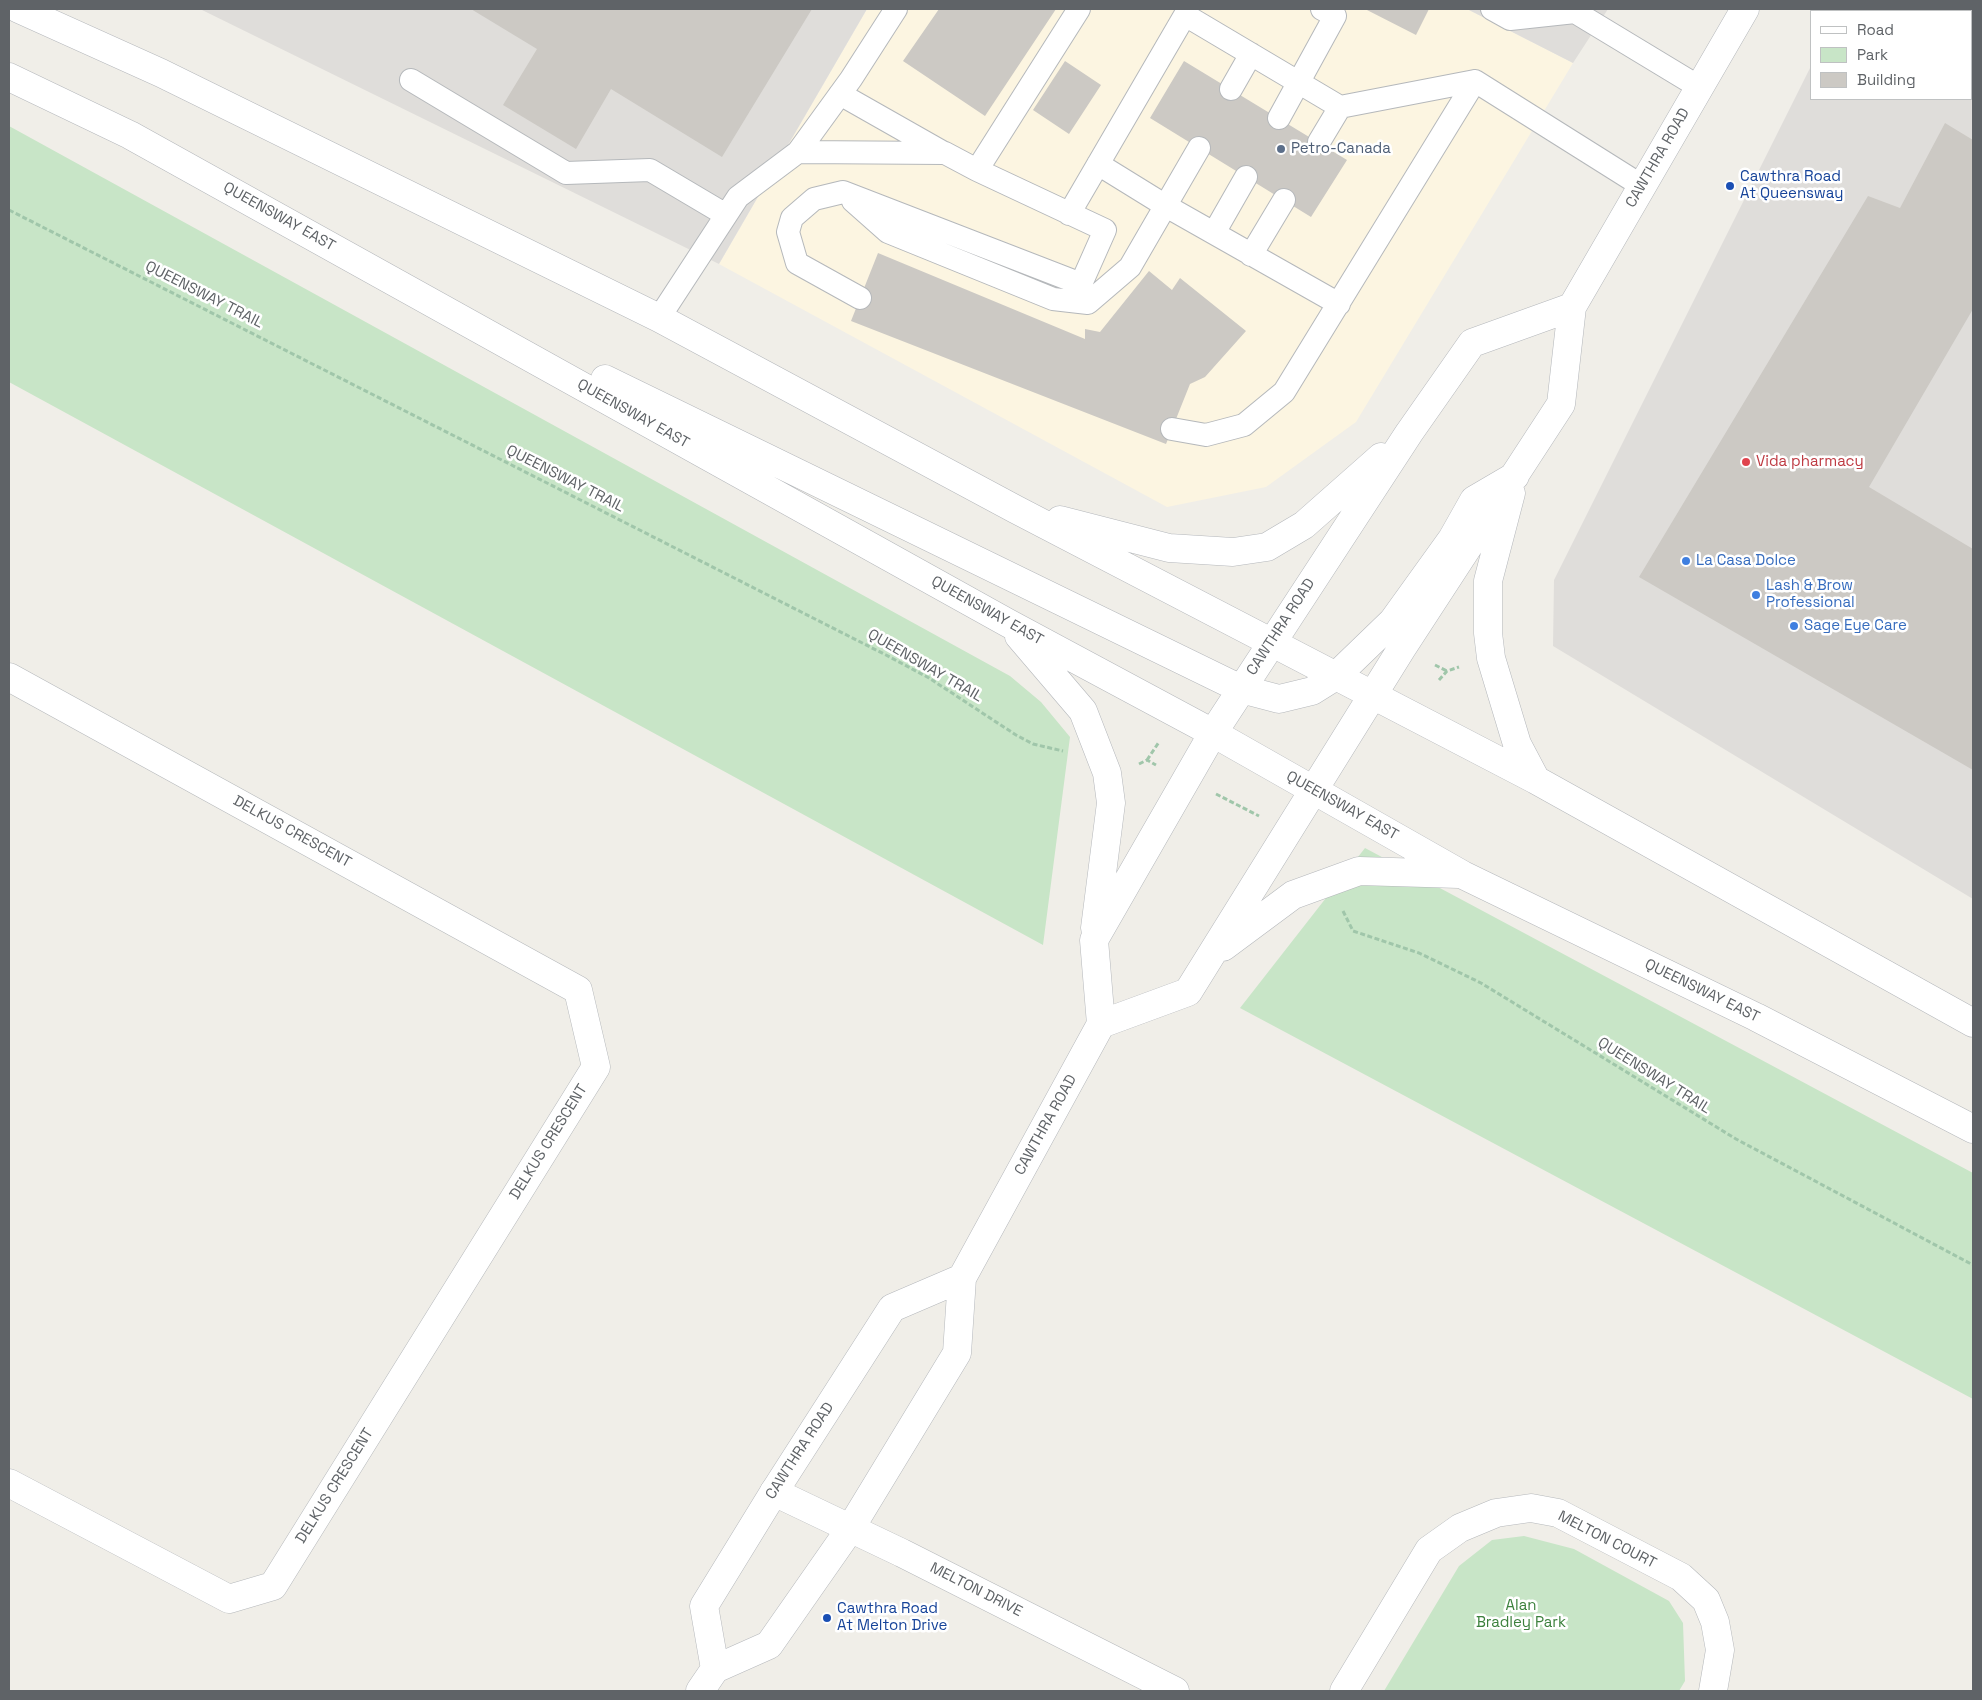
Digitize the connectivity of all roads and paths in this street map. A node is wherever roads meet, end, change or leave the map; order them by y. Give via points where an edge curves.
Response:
1 (18, 9) edge
2 (896, 9) edge
3 (1079, 9) edge
4 (1322, 9) edge
5 (1492, 9) edge
6 (1745, 9) edge
7 (1575, 10) edge
8 (1180, 12) edge
9 (1251, 54) junction
10 (9, 77) edge
11 (412, 80) dead end
12 (1475, 81) junction
13 (1300, 82) junction
14 (1699, 87) junction
15 (1231, 89) dead end
16 (840, 94) junction
17 (1340, 107) junction
18 (1279, 118) dead end
19 (1319, 142) dead end
20 (1199, 148) dead end
21 (798, 152) junction
22 (945, 153) junction
23 (1098, 164) junction
24 (977, 170) junction
25 (1246, 177) dead end
26 (1642, 186) junction
27 (843, 192) junction
28 (1284, 200) dead end
29 (1166, 206) junction
30 (9, 210) edge
31 (1070, 214) junction
32 (726, 215) junction
33 (1214, 233) junction
34 (321, 240) junction
35 (1252, 255) junction
36 (860, 298) dead end
37 (1339, 304) junction
38 (1572, 307) junction
39 (659, 318) junction
40 (1172, 429) dead end
41 (1408, 433) junction
42 (1515, 476) junction
43 (1016, 509) junction
44 (1008, 623) junction
45 (1270, 642) junction
46 (1435, 665) dead end
47 (1466, 665) dead end
48 (1447, 671) junction
49 (1336, 676) junction
50 (9, 677) edge
51 (1438, 680) dead end
52 (1241, 689) junction
53 (1373, 695) junction
54 (1213, 733) junction
55 (1159, 741) dead end
56 (1070, 752) dead end
57 (1147, 760) dead end
58 (1186, 779) junction
59 (1536, 780) junction
60 (1313, 791) junction
61 (1288, 830) junction
62 (1463, 875) junction
63 (1341, 905) dead end
64 (1094, 940) junction
65 (1210, 957) junction
66 (1973, 1023) edge
67 (1101, 1024) junction
68 (1973, 1129) edge
69 (1973, 1265) edge
70 (962, 1278) junction
71 (9, 1483) edge
72 (774, 1492) junction
73 (850, 1529) junction
74 (715, 1669) junction
75 (700, 1691) edge
76 (1175, 1691) edge
77 (1344, 1691) edge
78 (1713, 1691) edge

1 - 39 main road via 161,73
2 - 16 lane
3 - 24 lane
4 - 13 lane via 1335,16
5 - 7 lane via 1510,19
6 - 14 main road, CAWTHRA ROAD
7 - 14 lane
8 - 9 lane
8 - 23 lane
9 - 13 lane
9 - 15 lane
10 - 34 main road, QUEENSWAY EAST via 130,135
11 - 32 lane via 566,173 650,170
12 - 17 lane
12 - 26 lane
12 - 37 lane
13 - 17 lane
13 - 18 lane
14 - 26 main road, CAWTHRA ROAD
16 - 21 lane
16 - 22 lane
17 - 19 lane
20 - 29 lane
21 - 22 lane
21 - 32 lane via 738,197
22 - 24 lane
23 - 29 lane
23 - 31 lane
24 - 31 lane
25 - 33 lane
26 - 38 main road, CAWTHRA ROAD
27 - 29 lane via 888,232 1052,299 1088,303 1130,267
27 - 31 lane via 1081,284 1105,230
27 - 36 lane via 814,199 792,218 788,232 798,263
28 - 35 lane
29 - 33 lane
30 - 56 path, QUEENSWAY TRAIL via 886,655 1025,740
32 - 39 lane
33 - 35 lane
34 - 44 main road, QUEENSWAY EAST
34 - 52 main road
35 - 37 lane
37 - 40 lane via 1284,392 1244,425 1206,435
38 - 41 main road, CAWTHRA ROAD via 1472,343
38 - 42 main road, CAWTHRA ROAD via 1561,404
39 - 43 main road
41 - 43 main road via 1304,525 1267,547 1233,552 1169,548
41 - 45 main road, CAWTHRA ROAD
42 - 49 main road via 1474,500 1452,539 1393,621
42 - 53 main road, CAWTHRA ROAD
42 - 59 main road via 1488,581 1488,634 1491,658 1517,744
43 - 45 main road
44 - 54 main road, QUEENSWAY EAST
44 - 64 main road via 1084,711 1107,773 1111,803
45 - 49 main road
45 - 52 main road, CAWTHRA ROAD
46 - 48 path
47 - 48 path
48 - 51 path
49 - 52 main road via 1312,691 1279,699
49 - 53 main road
50 - 71 main road, DELKUS CRESCENT via 578,990 596,1067 273,1586 229,1600
52 - 54 main road, CAWTHRA ROAD
53 - 59 main road
53 - 60 main road, CAWTHRA ROAD
54 - 58 main road, CAWTHRA ROAD
54 - 60 main road, QUEENSWAY EAST
55 - 57 path
58 - 61 path
58 - 64 main road, CAWTHRA ROAD
59 - 66 main road
60 - 61 main road, CAWTHRA ROAD
60 - 62 main road, QUEENSWAY EAST
61 - 65 main road, CAWTHRA ROAD
62 - 65 main road via 1359,872 1312,887 1293,895
62 - 68 main road, QUEENSWAY EAST via 1756,1017
63 - 69 path, QUEENSWAY TRAIL via 1352,931 1419,953 1481,982 1736,1139
64 - 67 main road
65 - 67 main road, CAWTHRA ROAD via 1188,992
67 - 70 main road, CAWTHRA ROAD
70 - 72 main road, CAWTHRA ROAD via 892,1308
70 - 73 main road, CAWTHRA ROAD via 957,1353
72 - 73 main road, MELTON DRIVE
72 - 74 main road, CAWTHRA ROAD via 704,1606
73 - 74 main road, CAWTHRA ROAD via 769,1645
73 - 76 main road, MELTON DRIVE
74 - 75 main road
77 - 78 main road, MELTON COURT via 1429,1550 1460,1528 1496,1513 1531,1508 1558,1513 1681,1577 1706,1600 1715,1622 1720,1650

